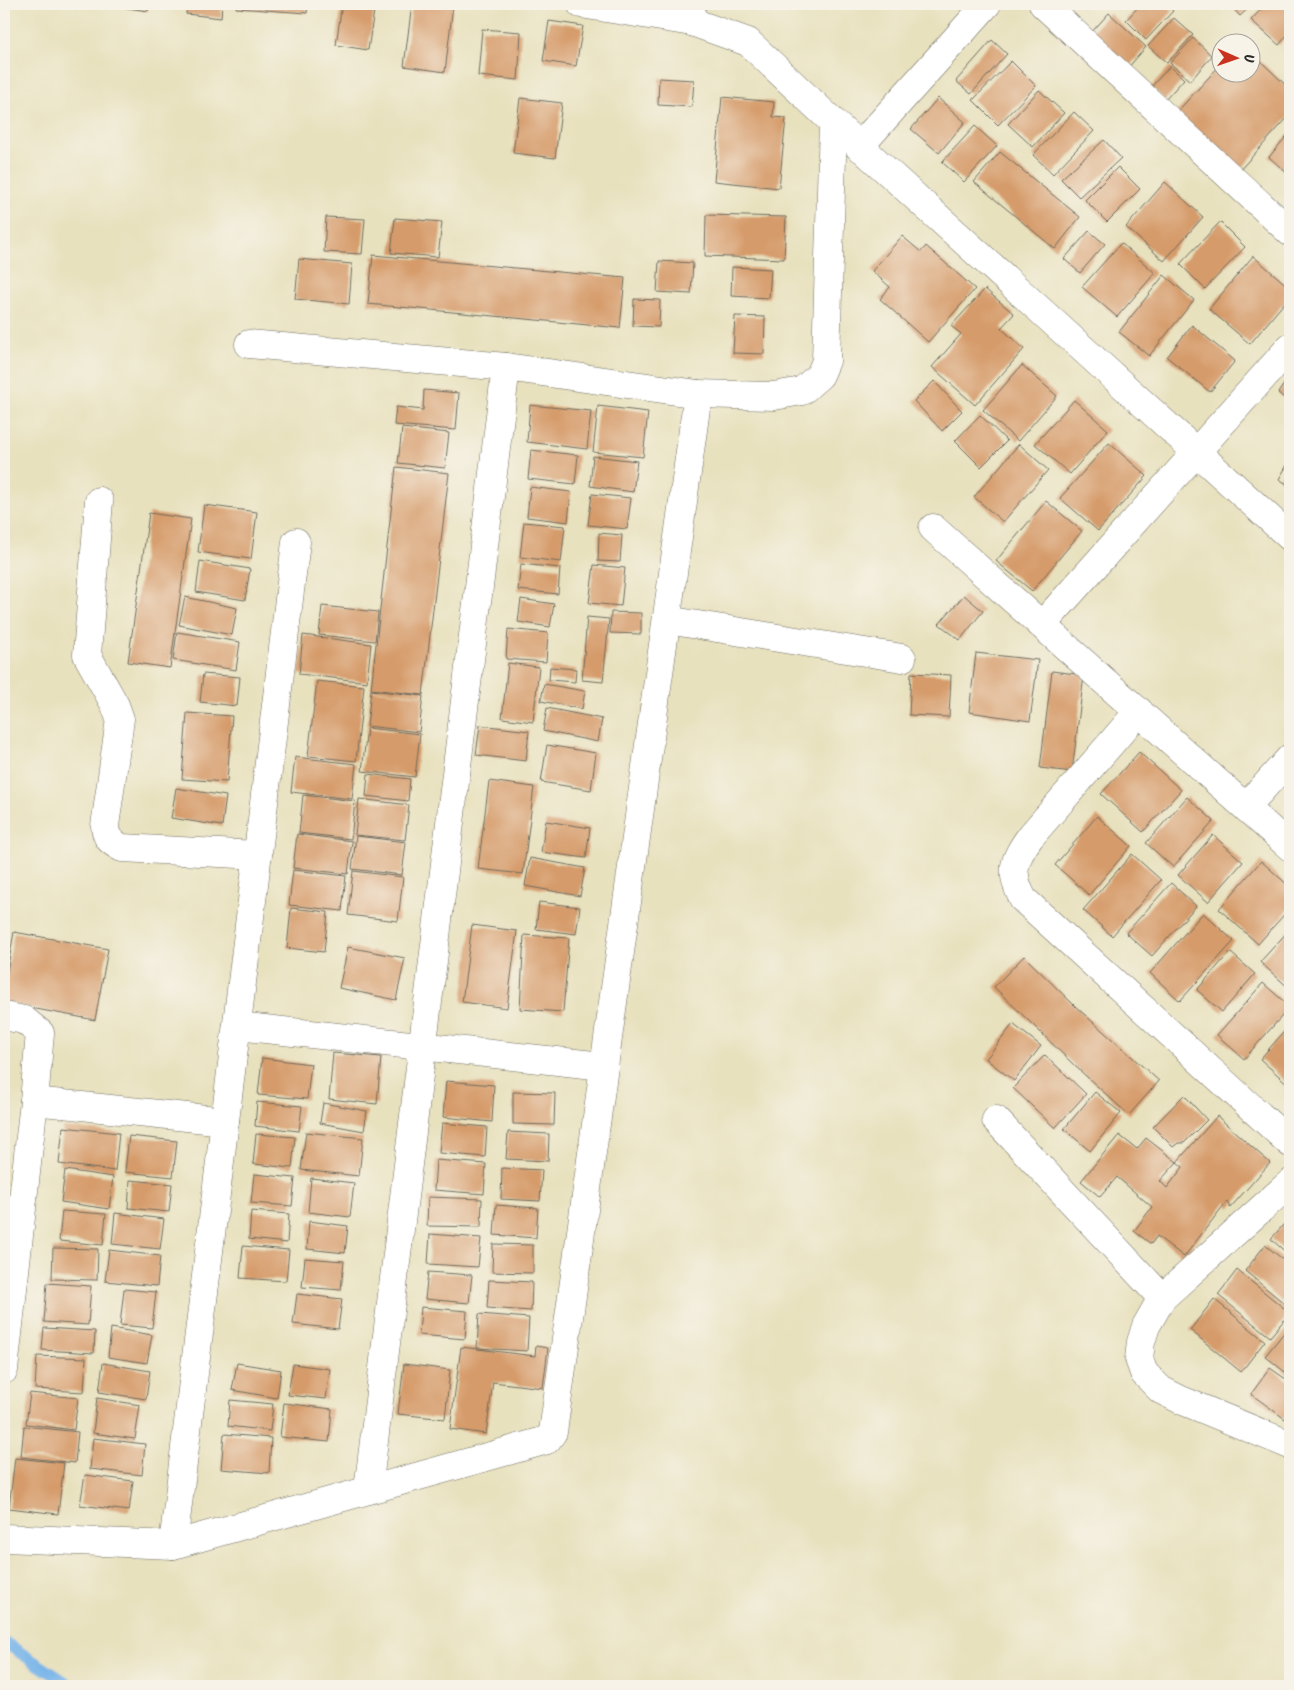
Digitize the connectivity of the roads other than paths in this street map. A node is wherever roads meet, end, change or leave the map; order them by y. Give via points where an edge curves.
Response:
1 (581, 4) edge
2 (987, 4) edge
3 (1043, 4) edge
4 (692, 13) edge
5 (832, 122) junction
6 (859, 147) junction
7 (1290, 232) edge
8 (249, 344) dead end
9 (1290, 347) edge
10 (506, 367) junction
11 (698, 394) junction
12 (1196, 452) junction
13 (99, 500) dead end
14 (933, 528) dead end
15 (1290, 537) edge
16 (296, 542) dead end
17 (667, 620) junction
18 (1042, 625) junction
19 (902, 658) dead end
20 (1139, 712) junction
21 (1290, 758) edge
22 (1246, 807) junction
23 (1290, 847) edge
24 (258, 855) junction
25 (4, 1016) edge
26 (237, 1026) junction
27 (422, 1047) junction
28 (603, 1066) junction
29 (34, 1102) junction
30 (996, 1120) dead end
31 (225, 1121) junction
32 (1290, 1143) edge
33 (1290, 1183) edge
34 (1162, 1298) junction
35 (4, 1370) edge
36 (1290, 1445) edge
37 (368, 1490) junction
38 (4, 1538) edge
39 (173, 1544) junction

1 - 4 street
2 - 6 street
3 - 7 street
4 - 5 street via 748,42
5 - 6 street
5 - 11 street via 826,361 820,375 802,390 774,396
6 - 12 street
8 - 10 street
9 - 12 street
10 - 11 street
10 - 27 street
11 - 17 street
12 - 15 street
12 - 18 street
13 - 24 street via 86,655 120,719 106,836 111,843 122,848
14 - 18 street
16 - 24 street
17 - 19 street
17 - 28 street
18 - 20 street
20 - 22 street
20 - 32 street via 1030,837 1018,855 1015,883 1023,899
21 - 22 street
22 - 23 street
24 - 26 street
25 - 29 street via 24,1020 40,1033
26 - 27 street
26 - 31 street
27 - 28 street
27 - 37 street
28 - 37 street via 553,1432 547,1440
29 - 31 street
29 - 35 street
30 - 34 street
31 - 39 street
33 - 34 street
34 - 36 street via 1141,1342 1139,1359 1144,1374 1161,1390 1181,1400
37 - 39 street
38 - 39 street

